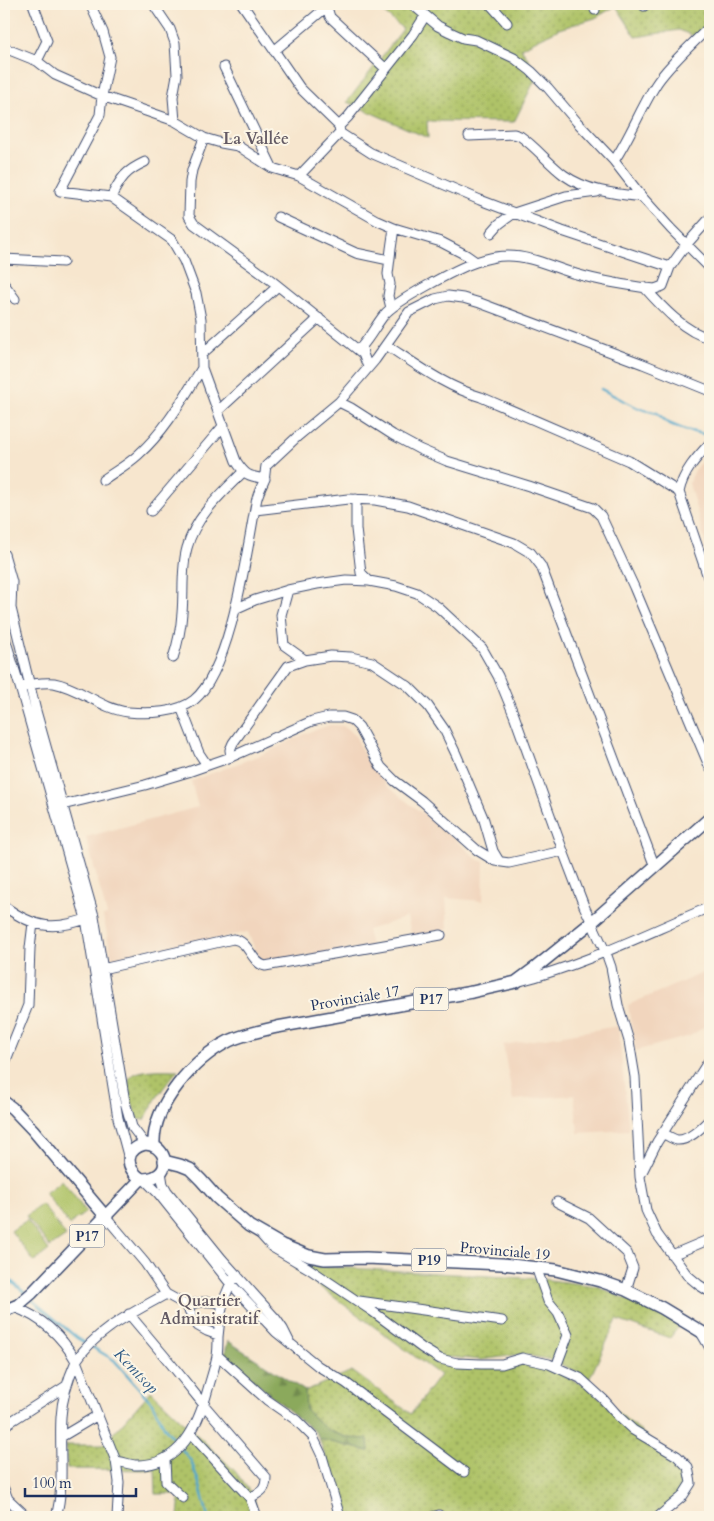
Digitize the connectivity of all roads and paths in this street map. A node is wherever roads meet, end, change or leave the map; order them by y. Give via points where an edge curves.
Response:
1 (33, 4) edge
2 (90, 4) edge
3 (153, 4) edge
4 (242, 4) edge
5 (328, 4) edge
6 (412, 4) edge
7 (490, 4) edge
8 (425, 16) junction
9 (507, 23) dead end
10 (710, 26) edge
11 (5, 48) edge
12 (274, 50) junction
13 (37, 61) junction
14 (224, 67) dead end
15 (386, 69) junction
16 (102, 96) junction
17 (175, 122) junction
18 (339, 130) junction
19 (468, 136) dead end
20 (204, 138) junction
21 (614, 161) junction
22 (145, 162) dead end
23 (272, 168) junction
24 (299, 176) junction
25 (603, 191) junction
26 (111, 197) junction
27 (642, 197) junction
28 (514, 213) junction
29 (278, 217) dead end
30 (710, 218) edge
31 (394, 228) junction
32 (491, 233) dead end
33 (686, 245) junction
34 (4, 259) edge
35 (389, 260) junction
36 (63, 262) dead end
37 (476, 262) junction
38 (670, 267) junction
39 (710, 268) edge
40 (4, 284) edge
41 (278, 286) junction
42 (644, 287) junction
43 (14, 299) dead end
44 (391, 308) junction
45 (319, 318) junction
46 (710, 338) edge
47 (386, 345) junction
48 (202, 354) junction
49 (363, 354) junction
50 (368, 367) junction
51 (202, 368) junction
52 (710, 391) edge
53 (339, 402) junction
54 (219, 410) junction
55 (224, 425) junction
56 (710, 443) edge
57 (243, 472) junction
58 (264, 479) junction
59 (103, 480) dead end
60 (679, 492) junction
61 (356, 499) junction
62 (254, 510) junction
63 (151, 511) dead end
64 (4, 554) edge
65 (369, 581) junction
66 (12, 582) junction
67 (710, 583) edge
68 (288, 590) junction
69 (4, 593) edge
70 (7, 606) edge
71 (235, 608) junction
72 (4, 635) edge
73 (173, 658) dead end
74 (305, 660) junction
75 (25, 686) junction
76 (181, 707) junction
77 (230, 757) junction
78 (207, 765) junction
79 (710, 768) edge
80 (59, 806) junction
81 (710, 818) edge
82 (563, 851) junction
83 (499, 861) junction
84 (655, 867) junction
85 (4, 906) edge
86 (710, 907) edge
87 (90, 918) junction
88 (592, 922) junction
89 (33, 923) junction
90 (441, 935) dead end
91 (606, 953) junction
92 (102, 969) junction
93 (516, 982) junction
94 (710, 1059) edge
95 (4, 1065) edge
96 (115, 1068) junction
97 (4, 1102) edge
98 (710, 1119) edge
99 (662, 1133) junction
100 (149, 1145) junction
101 (129, 1159) junction
102 (162, 1166) junction
103 (640, 1177) junction
104 (143, 1179) junction
105 (556, 1202) dead end
106 (106, 1217) junction
107 (260, 1232) junction
108 (710, 1240) edge
109 (672, 1255) junction
110 (536, 1267) junction
111 (233, 1279) junction
112 (626, 1290) junction
113 (710, 1292) edge
114 (166, 1294) junction
115 (356, 1300) junction
116 (223, 1304) junction
117 (186, 1305) junction
118 (14, 1306) edge
119 (129, 1314) junction
120 (502, 1321) dead end
121 (699, 1331) junction
122 (218, 1335) junction
123 (710, 1337) edge
124 (710, 1348) edge
125 (218, 1355) junction
126 (76, 1361) junction
127 (556, 1367) junction
128 (66, 1386) junction
129 (204, 1405) junction
130 (98, 1415) junction
131 (4, 1428) edge
132 (191, 1434) junction
133 (61, 1437) junction
134 (165, 1459) junction
135 (116, 1461) junction
136 (464, 1472) dead end
137 (4, 1489) edge
138 (183, 1498) dead end
139 (250, 1498) junction
140 (27, 1517) edge
141 (56, 1517) edge
142 (116, 1517) edge
143 (257, 1517) edge
144 (340, 1517) edge
145 (658, 1517) edge

1 - 13 street via 47,41
2 - 16 street via 110,57
3 - 17 street via 170,29 175,43
4 - 12 street
5 - 12 street
5 - 15 street via 330,17
6 - 8 street
7 - 9 street
8 - 15 street
8 - 21 street via 450,32 514,58 531,71
10 - 21 street via 656,84
11 - 13 street
12 - 18 street via 300,88
13 - 16 street via 55,75
14 - 23 street
15 - 18 street
16 - 17 street
16 - 26 street via 100,115 60,191
17 - 20 street
18 - 24 street
18 - 28 street via 370,153
19 - 25 street via 520,136 565,175 587,188
20 - 23 street via 238,146
20 - 41 street via 192,170 189,216 194,224
21 - 27 street
22 - 26 street via 120,178
23 - 24 street
24 - 31 street
25 - 27 street
25 - 28 street via 566,196
26 - 48 street via 172,240 196,293
27 - 33 street
28 - 32 street
28 - 38 street
29 - 35 street via 356,253
30 - 33 street
31 - 35 street
31 - 37 street via 441,242
33 - 38 street
33 - 39 street
34 - 36 street
35 - 44 street
37 - 42 street via 506,256 527,258 578,275
37 - 44 street
38 - 42 street via 663,286 655,289
40 - 43 street
41 - 45 street
41 - 48 street
42 - 46 street via 679,321
44 - 49 street via 362,346
45 - 49 street
45 - 54 street
47 - 50 street
47 - 52 street via 400,323 415,308 448,296 463,298
47 - 60 street via 448,384 629,461
48 - 51 street
49 - 50 street
50 - 53 street
51 - 54 street
51 - 59 street via 156,437 137,456
53 - 58 street via 266,466
53 - 79 street via 393,435 440,458 593,508 601,516 634,587
54 - 55 street
55 - 57 street
55 - 63 street
56 - 60 street via 697,456
57 - 58 street
57 - 73 street via 210,505 187,547 179,640
58 - 62 street
60 - 67 street
61 - 62 street
61 - 65 street via 360,573
61 - 84 street via 408,506 514,543 531,553 541,566
62 - 71 street
64 - 66 street
65 - 68 street via 346,580
65 - 82 street via 417,594 438,607 482,648 514,715
66 - 69 street
66 - 70 street
68 - 71 street
68 - 74 street via 281,615 284,645
70 - 75 street
71 - 76 street via 215,671 195,699
72 - 75 street
74 - 77 street via 288,666 277,679 232,744
74 - 83 street via 331,656 372,662 408,686 428,706 456,754
75 - 76 street via 55,684 111,709 128,712
75 - 80 street via 48,755
76 - 78 street
77 - 78 street
77 - 83 street via 312,722 329,717 352,720 382,767 395,781 477,850
78 - 80 street via 145,785
80 - 87 street
81 - 84 main road, Provinciale 17 / P17
82 - 83 street via 509,863
82 - 88 street
84 - 88 main road, Provinciale 17 / P17
85 - 89 street
86 - 91 street
87 - 89 street via 66,925
87 - 92 street
87 - 96 street
88 - 91 street
88 - 93 main road, Provinciale 17 / P17
89 - 95 street via 28,1005
90 - 92 street via 265,966 258,963 243,942 233,939
91 - 93 street
91 - 103 street via 635,1077
92 - 96 street
93 - 100 main road, Provinciale 17 / P17 via 247,1034 212,1052 188,1072 168,1100
94 - 99 street
96 - 100 street via 132,1126
96 - 101 street via 118,1118
97 - 106 main road
98 - 99 street via 698,1131 678,1140
99 - 103 street
100 - 101 main road via 134,1149
100 - 102 main road via 161,1152
101 - 104 main road via 132,1170
102 - 104 main road via 154,1177
102 - 107 main road, Provinciale 19 / P19 via 180,1165 190,1169 236,1215
102 - 111 street via 161,1178 167,1190
103 - 109 street via 646,1210
104 - 106 main road, P17
104 - 111 street
105 - 112 street via 589,1218 627,1254 633,1268
106 - 114 street
106 - 118 main road, P17 via 32,1293
107 - 110 main road, Provinciale 19 / P19 via 294,1251 325,1259 430,1260
107 - 115 street via 272,1247
108 - 109 street
109 - 113 street via 687,1275
110 - 112 main road, Provinciale 19 / P19
110 - 127 street via 548,1301 558,1313 568,1335
111 - 116 street
111 - 136 street via 276,1332 290,1344
112 - 121 main road, Provinciale 19 / P19
114 - 117 street
114 - 119 street
115 - 120 street
115 - 127 street via 440,1359 457,1363 502,1364 522,1358
116 - 117 street via 212,1301
116 - 122 street
117 - 122 street via 198,1326
118 - 126 street via 28,1312 54,1332
119 - 126 street via 103,1332
119 - 129 street
121 - 123 main road, Provinciale 19 / P19
121 - 124 street
122 - 125 street
125 - 129 street
125 - 144 street via 313,1437
126 - 128 street
126 - 130 street
127 - 145 street via 580,1378 634,1430 677,1456 688,1467 691,1482 682,1497
128 - 131 street
128 - 133 street
129 - 132 street
129 - 139 street via 266,1477 266,1485
130 - 133 street
130 - 135 street
132 - 134 street
132 - 139 street
133 - 141 street
134 - 135 street via 135,1465
134 - 138 street via 166,1482
135 - 142 street via 119,1482
137 - 140 street via 8,1499
139 - 143 street

